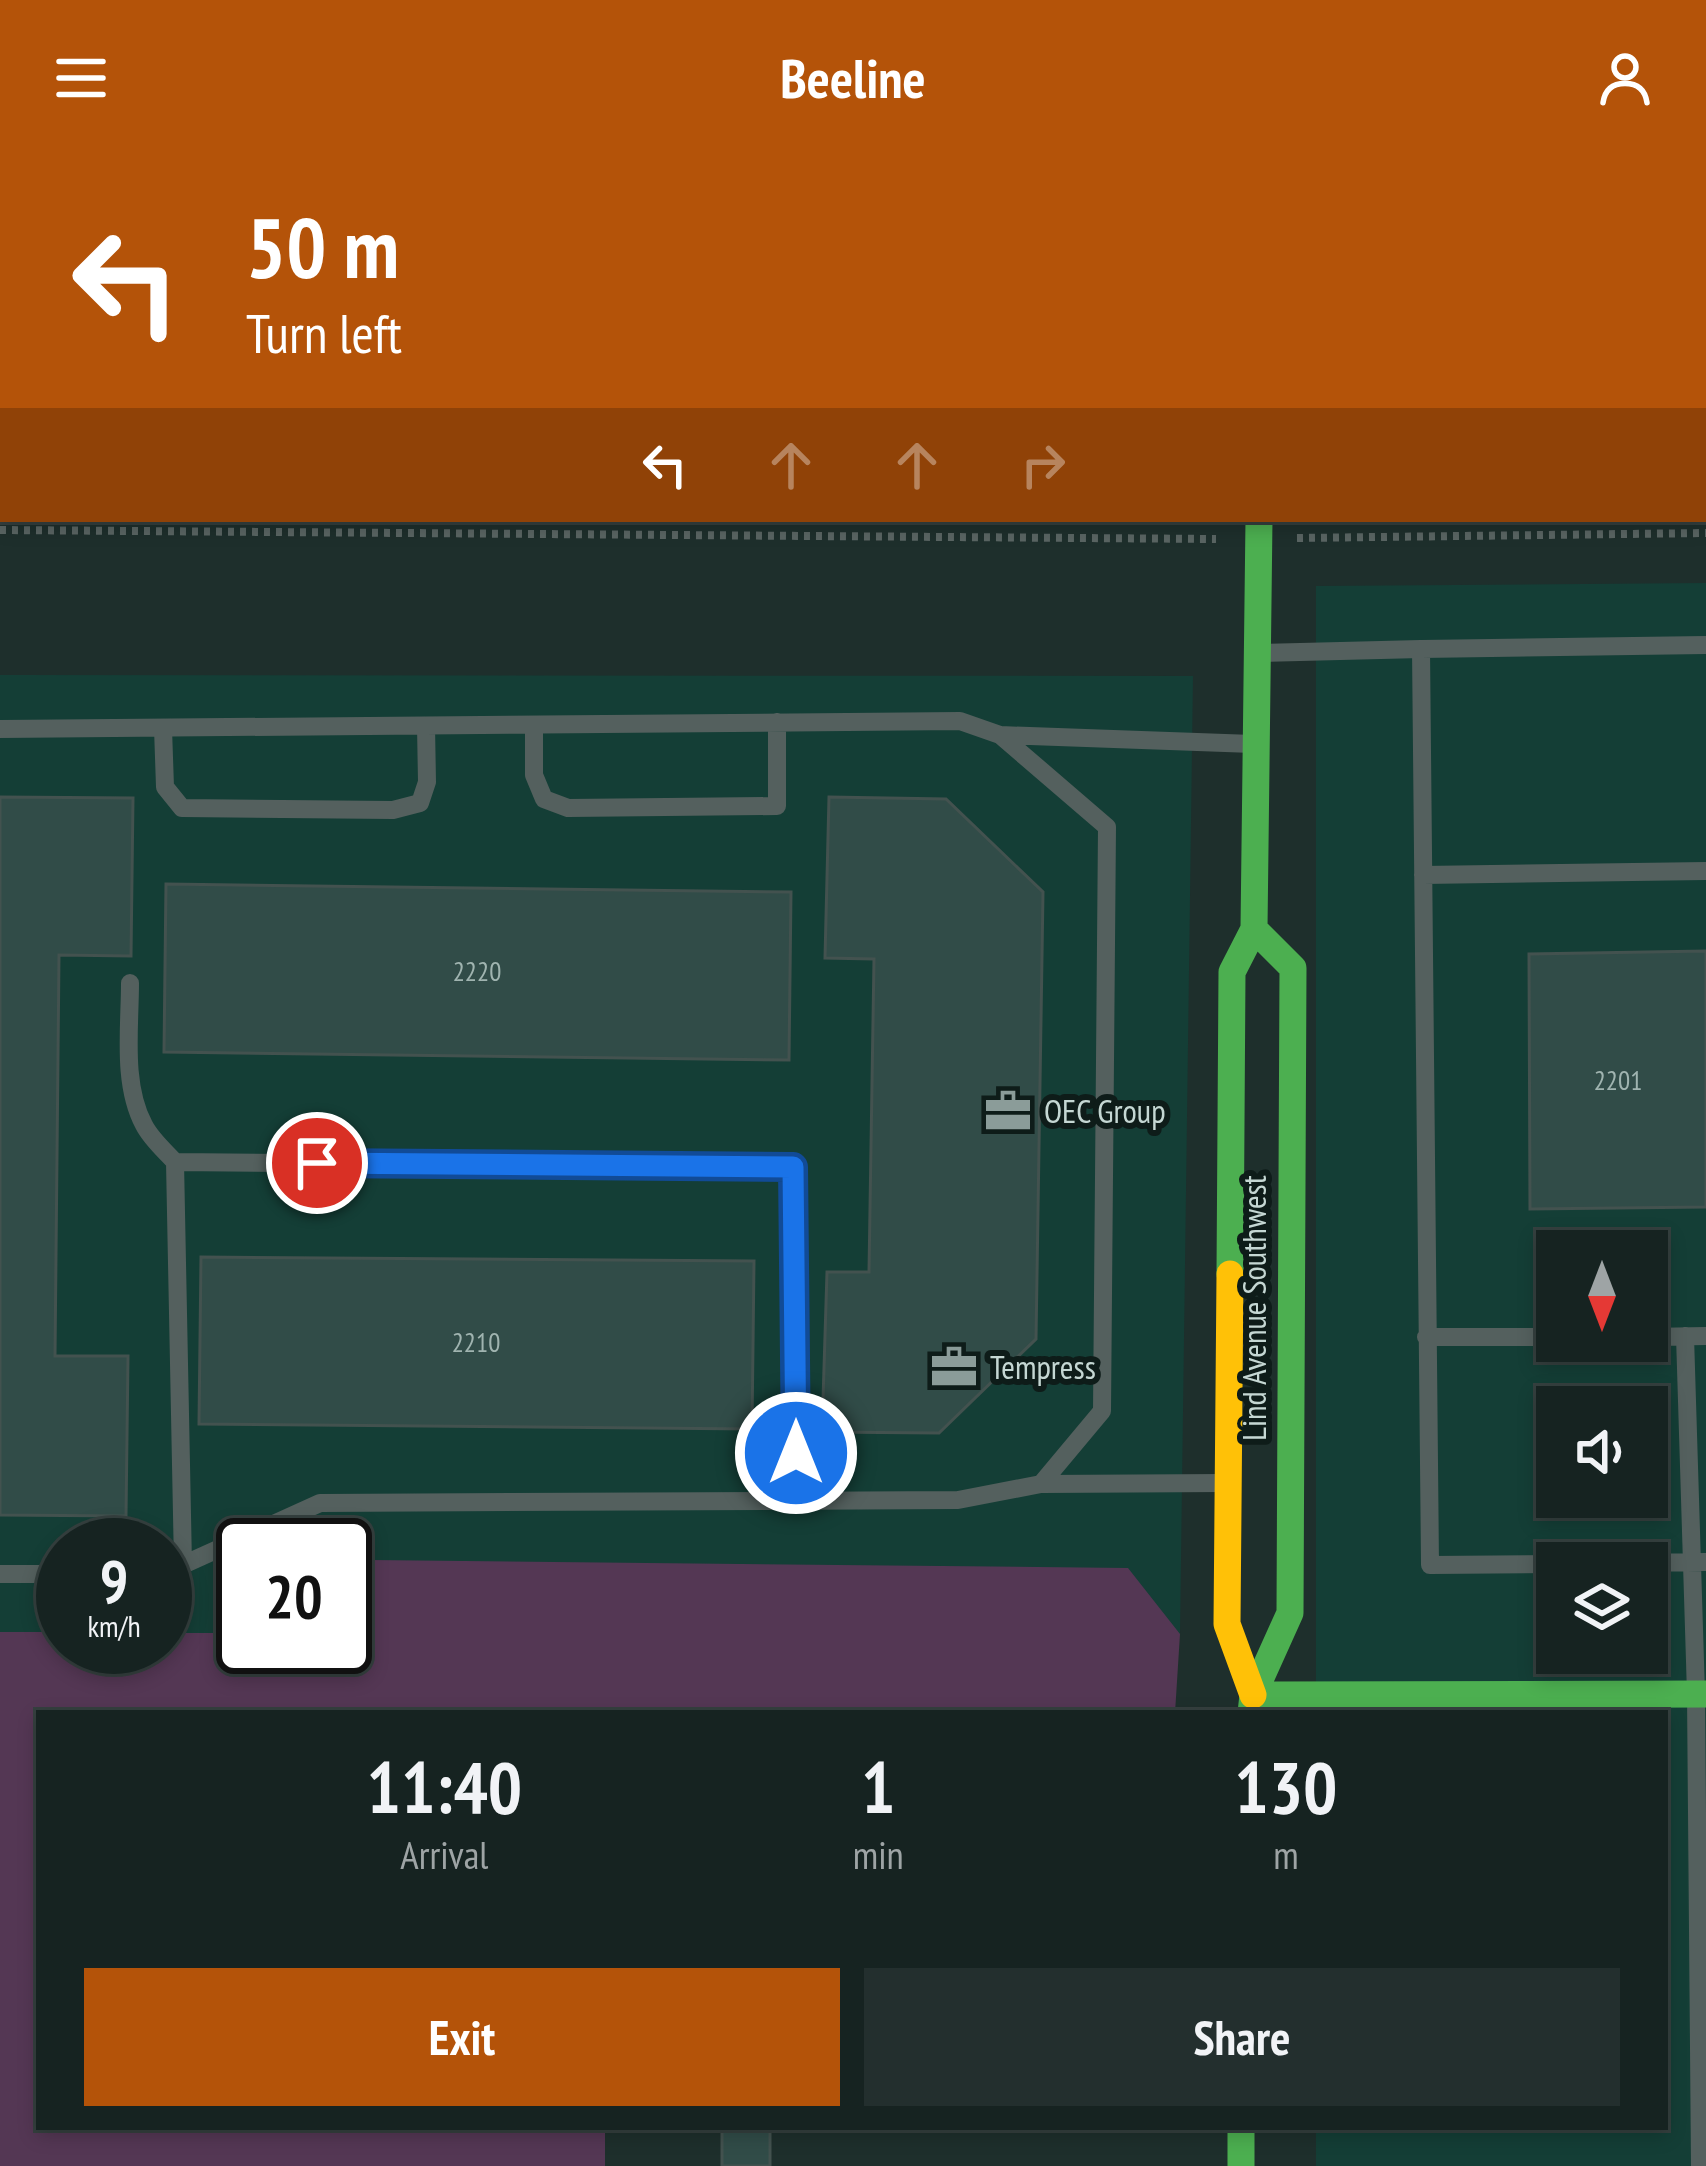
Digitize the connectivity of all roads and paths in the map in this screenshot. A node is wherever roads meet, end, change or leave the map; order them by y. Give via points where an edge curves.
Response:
1 (1259, 529) edge
2 (0, 530) edge
3 (1706, 532) edge
4 (1706, 645) edge
5 (1421, 650) junction
6 (1257, 653) junction
7 (777, 722) junction
8 (535, 725) junction
9 (426, 726) junction
10 (163, 728) junction
11 (0, 729) edge
12 (1000, 735) junction
13 (1256, 745) junction
14 (1706, 871) edge
15 (1423, 874) junction
16 (1254, 929) junction
17 (130, 982) dead end
18 (175, 1162) junction
19 (1668, 1336) edge
20 (1685, 1336) junction
21 (1706, 1336) edge
22 (1426, 1337) junction
23 (1536, 1337) edge
24 (1226, 1483) junction
25 (1041, 1484) junction
26 (796, 1501) junction
27 (174, 1518) edge
28 (192, 1561) edge
29 (1668, 1562) edge
30 (1699, 1562) edge
31 (1536, 1564) edge
32 (0, 1574) edge
33 (36, 1574) edge
34 (1701, 1694) edge
35 (1252, 1704) edge
36 (1702, 1840) edge
37 (1241, 2130) edge
38 (1240, 2166) edge
39 (1700, 2166) edge

1 - 2 path
1 - 3 path
1 - 6 main road, Lind Avenue Southwest
4 - 5 lane
5 - 6 lane
5 - 15 lane
6 - 13 main road, Lind Avenue Southwest
7 - 8 lane
7 - 8 lane via 777,806 568,808 544,799 535,775
7 - 12 lane via 961,721
8 - 9 lane
9 - 10 lane
9 - 10 lane via 427,782 419,803 393,811 182,808 165,787
10 - 11 lane
12 - 13 lane
12 - 25 lane via 1107,827 1102,1411
13 - 16 main road, Lind Avenue Southwest
14 - 15 lane
15 - 22 lane
16 - 24 main road, Lind Avenue Southwest via 1232,972
16 - 35 main road, Lind Avenue Southwest via 1294,968 1289,1613
17 - 18 lane via 137,1109
18 - 26 lane via 793,1167
18 - 27 lane
19 - 20 lane
20 - 21 lane
20 - 30 lane
22 - 23 lane
22 - 31 lane via 1430,1565
24 - 25 lane
24 - 35 main road, Lind Avenue Southwest via 1227,1624
25 - 26 lane via 958,1500
26 - 28 lane via 320,1503
29 - 30 lane
30 - 34 lane
32 - 33 lane
34 - 35 main road
34 - 36 lane
36 - 39 lane
37 - 38 main road

